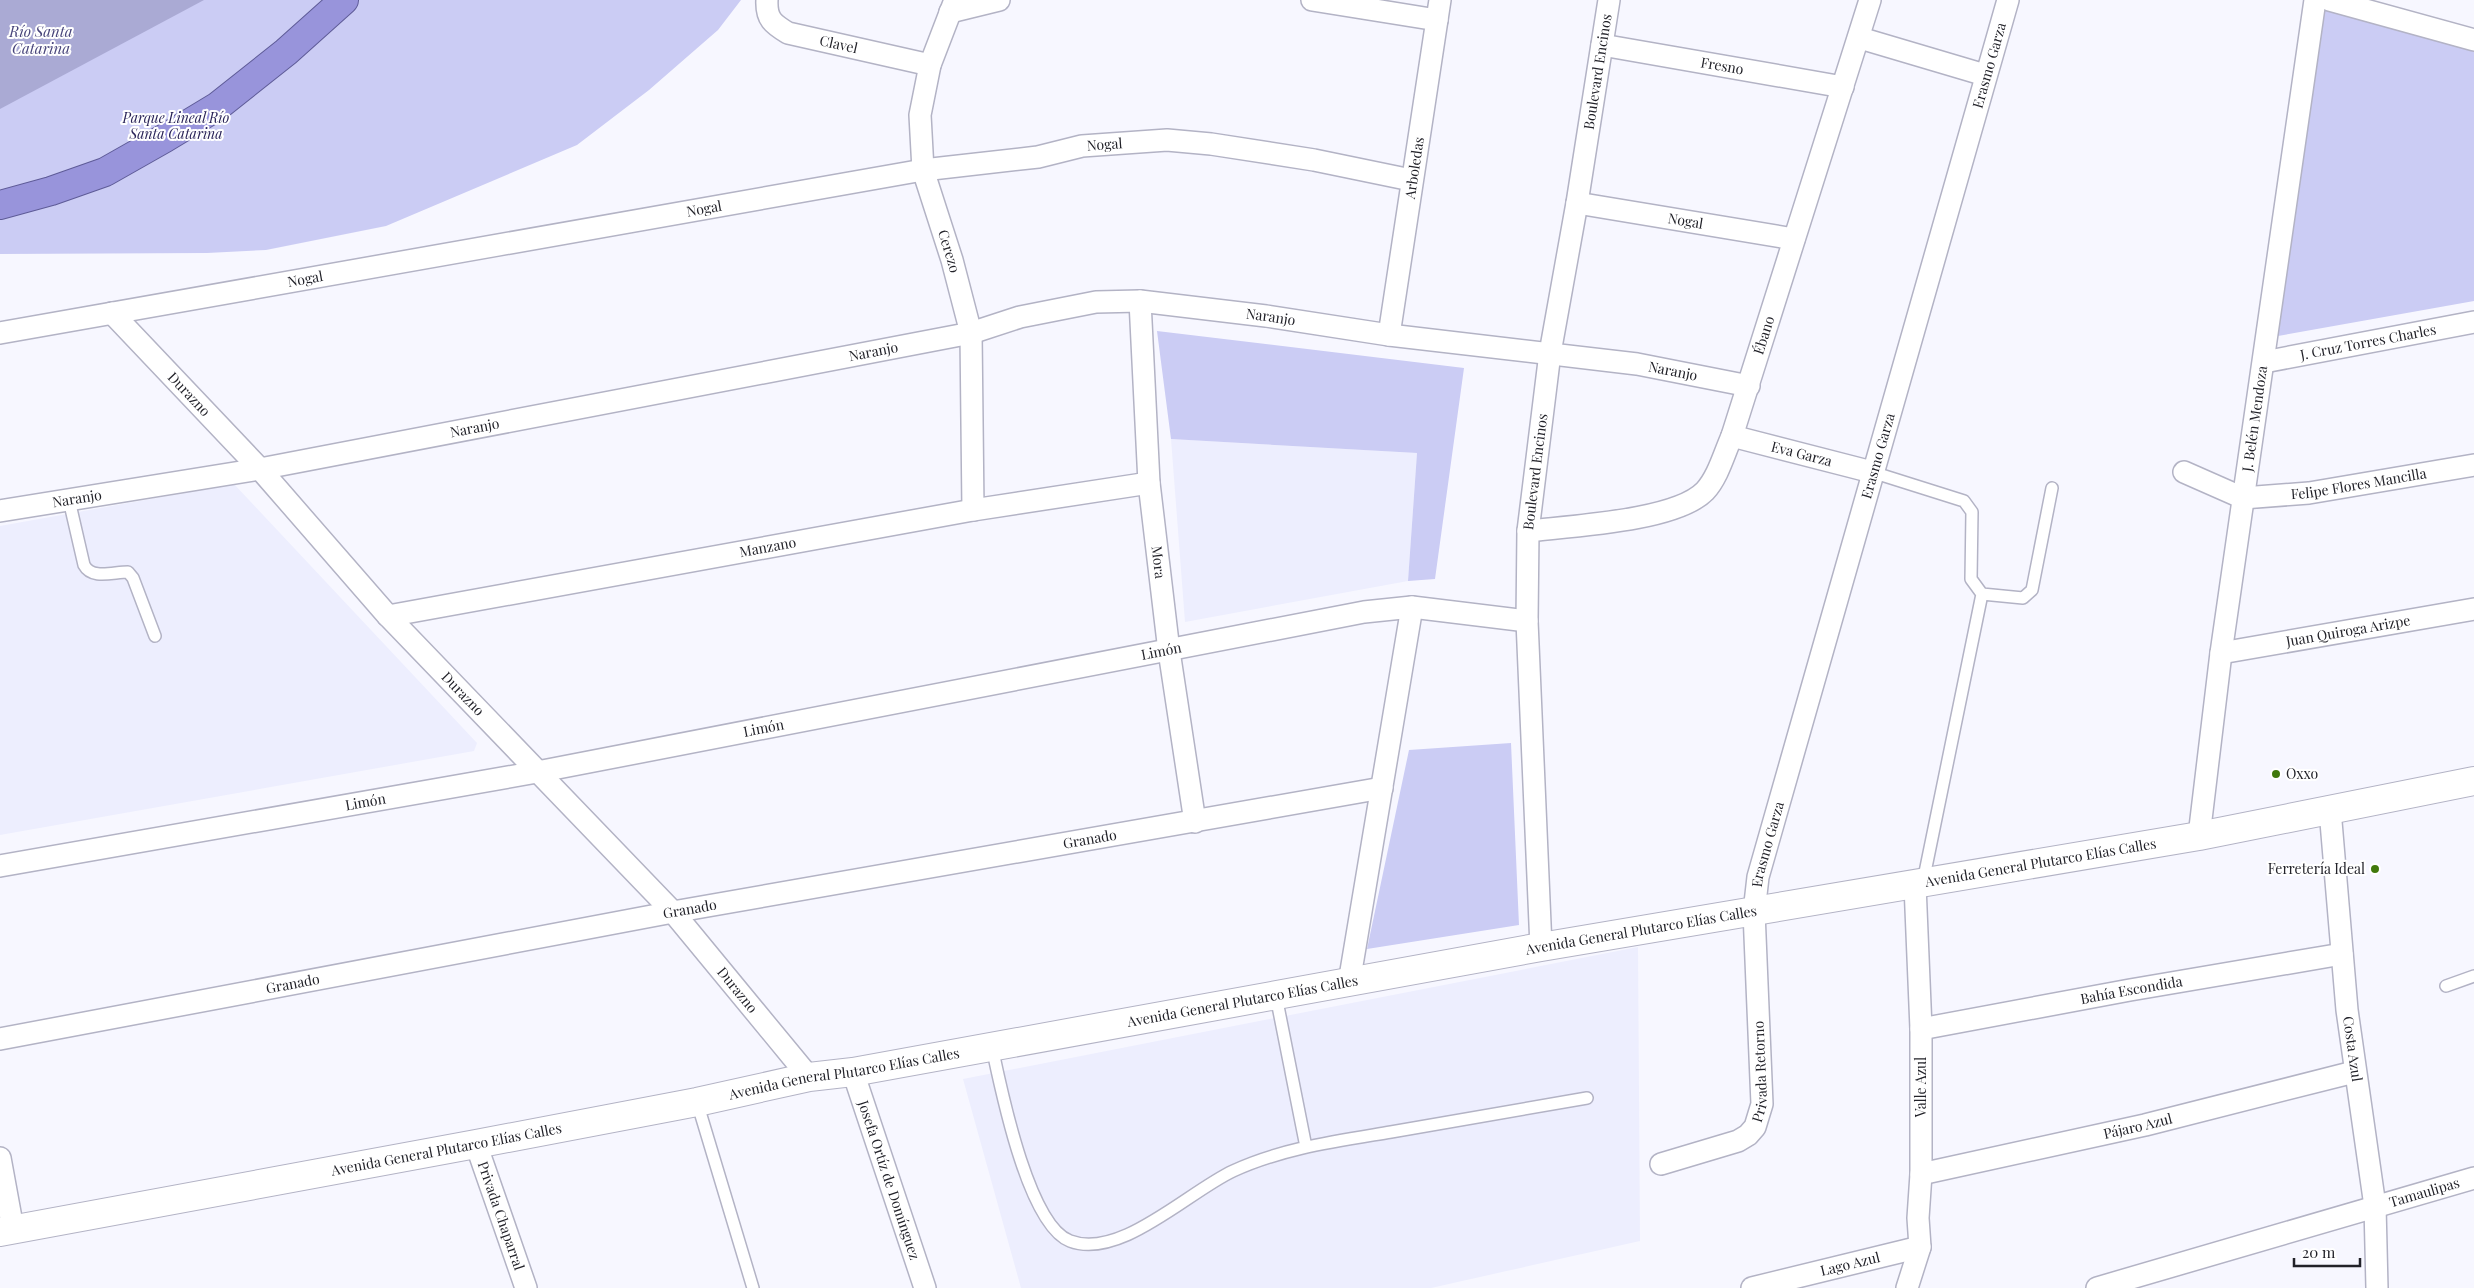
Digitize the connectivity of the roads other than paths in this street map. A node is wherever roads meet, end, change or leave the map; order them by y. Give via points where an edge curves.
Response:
1 (344, 0) edge
2 (767, 0) edge
3 (999, 0) edge
4 (1312, 0) edge
5 (1610, 0) edge
6 (1870, 0) edge
7 (2008, 0) edge
8 (2315, 0) edge
9 (2329, 0) edge
10 (952, 6) edge
11 (1438, 10) edge
12 (1860, 38) junction
13 (2474, 40) edge
14 (1602, 45) junction
15 (930, 64) junction
16 (1985, 75) junction
17 (1843, 87) junction
18 (923, 170) junction
19 (1411, 180) junction
20 (1577, 204) junction
21 (0, 205) edge
22 (1794, 239) junction
23 (1140, 302) junction
24 (112, 312) junction
25 (2474, 322) edge
26 (971, 332) junction
27 (0, 333) edge
28 (1389, 336) junction
29 (1550, 353) junction
30 (2264, 362) junction
31 (1749, 386) junction
32 (1732, 436) junction
33 (2474, 465) edge
34 (260, 468) junction
35 (1872, 472) junction
36 (2184, 472) dead end
37 (1149, 483) junction
38 (2052, 488) dead end
39 (2243, 498) junction
40 (69, 500) junction
41 (973, 510) junction
42 (0, 511) edge
43 (1528, 531) junction
44 (1982, 594) junction
45 (1412, 607) junction
46 (2474, 609) edge
47 (388, 616) junction
48 (1527, 621) junction
49 (155, 636) dead end
50 (1168, 651) junction
51 (2221, 653) junction
52 (537, 772) junction
53 (2474, 780) edge
54 (1382, 788) junction
55 (2330, 810) junction
56 (1195, 822) junction
57 (2199, 836) junction
58 (0, 866) edge
59 (1919, 884) junction
60 (673, 912) junction
61 (1754, 912) junction
62 (1541, 947) junction
63 (2342, 954) junction
64 (2474, 976) edge
65 (1349, 984) junction
66 (2446, 986) dead end
67 (1276, 996) junction
68 (1921, 1029) junction
69 (0, 1039) edge
70 (992, 1047) junction
71 (853, 1072) junction
72 (2354, 1072) junction
73 (810, 1077) junction
74 (1587, 1098) dead end
75 (697, 1102) junction
76 (476, 1144) junction
77 (1306, 1146) junction
78 (0, 1158) edge
79 (1661, 1164) dead end
80 (1921, 1174) junction
81 (2474, 1178) edge
82 (2375, 1206) junction
83 (6, 1230) edge
84 (1920, 1247) junction
85 (526, 1288) edge
86 (753, 1288) edge
87 (925, 1288) edge
88 (1752, 1288) edge
89 (1907, 1288) edge
90 (2097, 1288) edge
91 (2377, 1288) edge

1 - 21 highway via 218,106 105,172
2 - 15 street, Clavel via 766,11 771,23 788,33
3 - 10 street
4 - 11 street
5 - 14 street, Boulevard Encinos
6 - 12 street, Ébano
7 - 16 street, Erasmo Garza
8 - 30 street, J. Belén Mendoza
9 - 13 street
10 - 15 street, Cerezo
11 - 19 street, Arboledas
12 - 16 street
12 - 17 street, Ébano
14 - 17 street, Fresno
14 - 20 street, Boulevard Encinos
15 - 18 street, Cerezo via 920,115
16 - 35 street, Erasmo Garza
17 - 22 street, Ébano
18 - 19 street, Nogal via 1038,156 1082,146 1167,140 1314,160
18 - 24 street, Nogal
18 - 26 street, Cerezo
19 - 28 street, Arboledas
20 - 22 street, Nogal
20 - 29 street, Boulevard Encinos
22 - 31 street, Ébano
23 - 26 street, Naranjo via 1096,302 1020,317
23 - 28 street, Naranjo via 1266,316
23 - 37 street, Mora
24 - 27 street, Nogal
24 - 34 street, Durazno
25 - 30 street, J. Cruz Torres Charles
26 - 34 street, Naranjo
26 - 41 street, Cerezo
28 - 29 street, Naranjo
29 - 31 street, Naranjo via 1637,364
29 - 43 street, Boulevard Encinos
30 - 39 street, J. Belén Mendoza
31 - 32 street, Ébano
32 - 35 street, Eva Garza
32 - 43 street, Ébano via 1705,491 1687,505 1661,514
33 - 39 street, Felipe Flores Mancilla via 2309,493
34 - 40 street, Naranjo
34 - 47 street, Durazno
35 - 44 lane via 1964,501 1972,512 1971,579
35 - 61 street, Erasmo Garza via 1765,848
36 - 39 street
37 - 41 street, Manzano
37 - 50 street, Mora
38 - 44 lane via 2032,590 2023,598
39 - 51 street, J. Belén Mendoza
40 - 42 street, Naranjo
40 - 49 lane via 87,572 128,572
41 - 47 street, Manzano
43 - 48 street, Boulevard Encinos
44 - 59 lane
45 - 48 street, Limón
45 - 50 street, Limón via 1364,612
45 - 54 street
46 - 51 street, Juan Quiroga Arizpe
47 - 52 street, Durazno
48 - 62 street, Boulevard Encinos
50 - 52 street, Limón
50 - 56 street, Mora
51 - 57 street, J. Belén Mendoza
52 - 58 street, Limón
52 - 60 street, Durazno
53 - 55 street, Avenida General Plutarco Elías Calles
54 - 56 street, Granado
54 - 65 street
55 - 57 street, Avenida General Plutarco Elías Calles
55 - 63 street, Costa Azul
56 - 60 street, Granado
57 - 59 street, Avenida General Plutarco Elías Calles
59 - 61 street, Avenida General Plutarco Elías Calles
59 - 68 street, Valle Azul
60 - 69 street, Granado
60 - 73 street, Durazno
61 - 62 street, Avenida General Plutarco Elías Calles
61 - 79 street, Privada Retorno via 1762,1088 1759,1119 1748,1135 1738,1141
62 - 65 street, Avenida General Plutarco Elías Calles
63 - 68 street, Bahía Escondida
63 - 72 street, Costa Azul
64 - 66 lane
65 - 67 street, Avenida General Plutarco Elías Calles
67 - 70 street, Avenida General Plutarco Elías Calles
67 - 77 lane
68 - 80 street, Valle Azul
70 - 71 street, Avenida General Plutarco Elías Calles
70 - 77 lane via 1006,1111 1026,1177 1043,1213 1056,1232 1068,1240 1098,1244 1122,1238 1225,1175 1254,1161
71 - 73 street, Avenida General Plutarco Elías Calles
71 - 87 street, Josefa Ortíz de Domínguez
72 - 80 street, Pájaro Azul via 2145,1126
72 - 82 street, Costa Azul
73 - 75 street, Avenida General Plutarco Elías Calles
74 - 77 lane
75 - 76 street, Avenida General Plutarco Elías Calles
75 - 86 lane
76 - 83 street, Avenida General Plutarco Elías Calles
76 - 85 street, Privada Chaparral
78 - 83 street
80 - 84 street, Valle Azul
81 - 82 street, Tamaulipas
82 - 90 street, Tamaulipas
82 - 91 street, Costa Azul
84 - 88 street, Lago Azul
84 - 89 street, Valle Azul

